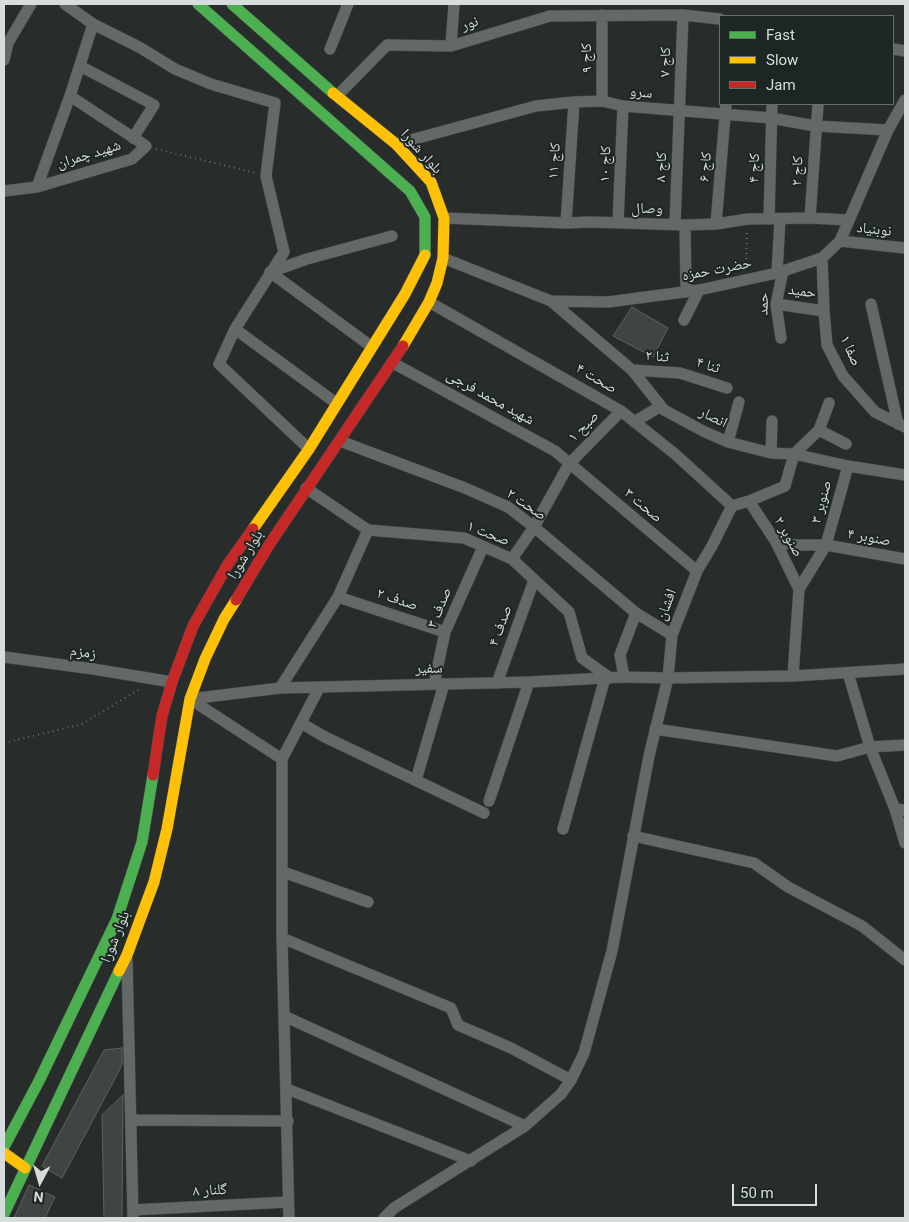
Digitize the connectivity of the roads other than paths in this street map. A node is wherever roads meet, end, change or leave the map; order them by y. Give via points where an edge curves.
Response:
1 (31, 4) edge
2 (65, 4) edge
3 (198, 4) edge
4 (234, 4) edge
5 (348, 4) edge
6 (454, 4) edge
7 (597, 12) edge
8 (683, 15) junction
9 (719, 19) edge
10 (93, 24) junction
11 (451, 46) junction
12 (330, 49) dead end
13 (4, 60) edge
14 (80, 66) junction
15 (70, 96) junction
16 (337, 96) junction
17 (905, 100) edge
18 (602, 101) junction
19 (574, 102) junction
20 (772, 105) edge
21 (818, 105) edge
22 (623, 106) junction
23 (726, 109) edge
24 (680, 111) junction
25 (771, 118) junction
26 (815, 126) junction
27 (888, 130) junction
28 (133, 138) junction
29 (396, 144) junction
30 (37, 186) junction
31 (4, 191) edge
32 (444, 218) junction
33 (810, 218) junction
34 (775, 219) junction
35 (849, 220) junction
36 (566, 223) junction
37 (618, 224) junction
38 (680, 224) junction
39 (716, 224) junction
40 (392, 236) dead end
41 (840, 241) junction
42 (905, 248) edge
43 (443, 258) junction
44 (822, 258) junction
45 (270, 272) junction
46 (780, 272) junction
47 (699, 290) junction
48 (686, 292) junction
49 (551, 300) junction
50 (429, 302) junction
51 (776, 304) junction
52 (871, 304) dead end
53 (824, 310) junction
54 (684, 320) dead end
55 (235, 329) junction
56 (781, 338) dead end
57 (372, 347) junction
58 (393, 362) junction
59 (632, 370) junction
60 (680, 373) joint
61 (727, 388) dead end
62 (739, 402) dead end
63 (829, 403) dead end
64 (336, 404) junction
65 (661, 406) junction
66 (621, 411) junction
67 (772, 421) dead end
68 (634, 422) junction
69 (902, 425) edge
70 (819, 430) junction
71 (340, 441) junction
72 (728, 442) junction
73 (846, 444) dead end
74 (309, 449) junction
75 (771, 453) junction
76 (794, 454) junction
77 (569, 464) junction
78 (848, 466) junction
79 (294, 469) junction
80 (905, 475) edge
81 (306, 488) junction
82 (749, 501) junction
83 (732, 506) junction
84 (534, 527) junction
85 (368, 530) junction
86 (776, 542) junction
87 (826, 545) junction
88 (483, 547) junction
89 (512, 559) junction
90 (905, 559) edge
91 (697, 571) junction
92 (534, 580) junction
93 (799, 589) junction
94 (338, 597) junction
95 (636, 613) junction
96 (445, 632) junction
97 (672, 635) junction
98 (4, 657) edge
99 (905, 668) edge
100 (848, 673) junction
101 (794, 676) junction
102 (624, 677) junction
103 (607, 678) junction
104 (668, 678) junction
105 (172, 682) junction
106 (529, 682) junction
107 (497, 683) junction
108 (439, 684) junction
109 (280, 688) junction
110 (319, 688) junction
111 (190, 699) junction
112 (301, 723) junction
113 (655, 729) junction
114 (905, 745) edge
115 (870, 747) junction
116 (282, 759) junction
117 (416, 780) junction
118 (489, 801) dead end
119 (900, 809) edge
120 (484, 813) dead end
121 (563, 829) dead end
122 (633, 836) junction
123 (905, 843) edge
124 (283, 872) junction
125 (368, 902) dead end
126 (282, 938) junction
127 (127, 955) junction
128 (905, 960) edge
129 (284, 1016) junction
130 (571, 1080) junction
131 (287, 1089) junction
132 (131, 1120) junction
133 (288, 1121) junction
134 (526, 1126) junction
135 (4, 1146) edge
136 (4, 1153) edge
137 (471, 1161) junction
138 (25, 1168) junction
139 (288, 1202) junction
140 (4, 1214) edge
141 (133, 1214) edge
142 (289, 1218) edge
143 (384, 1218) edge

1 - 13 street via 8,43
2 - 10 street
3 - 57 main road, بلوار شورا via 410,191 425,218 426,254 406,294
4 - 16 main road, بلوار شورا
5 - 12 street
6 - 11 street
7 - 8 street, نور
7 - 11 street, نور via 550,16
7 - 18 street, کاج ۹
8 - 9 street, نور
8 - 24 street, کاج ۷
10 - 14 street
10 - 45 street via 175,69 211,84 275,103 266,176 284,252
11 - 16 street, نور via 387,45
14 - 15 street
14 - 28 street via 154,105
15 - 28 street
15 - 30 street
16 - 29 main road, بلوار شورا
17 - 27 street, حضرت حمزه
18 - 19 street, سرو
18 - 22 street, سرو
19 - 29 street, سرو via 536,106
19 - 36 street, کاج ۱۱
20 - 25 street, کاج ۴
21 - 26 street, کاج ۲
22 - 24 street, سرو
22 - 37 street, کاج ۱۰
23 - 24 street, سرو
23 - 25 street, سرو
23 - 39 street, کاج ۶
24 - 38 street, کاج ۸
25 - 26 street, سرو
25 - 34 street, کاج ۴
26 - 27 street, سرو
26 - 33 street, کاج ۲
27 - 35 street, حضرت حمزه
28 - 30 street, شهید چمران via 146,146 132,159
29 - 32 main road, بلوار شورا via 431,182
30 - 31 street, شهید چمران
32 - 36 street, وصال
32 - 43 main road, بلوار شورا
33 - 34 street, وصال
33 - 35 street, وصال
34 - 39 street, وصال
34 - 46 street, کاج ۴
35 - 41 street, حضرت حمزه
36 - 37 street, وصال
37 - 38 street, وصال
38 - 39 street, وصال
38 - 48 street, کاج ۸
40 - 45 street via 307,258
41 - 42 street, نوبنیاد
41 - 44 street, حضرت حمزه
43 - 49 street, حضرت حمزه
43 - 50 main road, بلوار شورا
44 - 46 street, حضرت حمزه
44 - 53 street, صفا ۱
45 - 55 street
45 - 57 street
46 - 47 street, حضرت حمزه
46 - 51 street, حمد
47 - 48 street, حضرت حمزه
47 - 54 street
48 - 49 street, حضرت حمزه via 608,302
49 - 59 street, انصار
50 - 58 main road, بلوار شورا
50 - 66 street, صحت ۴
51 - 53 street, حمید
51 - 56 street, حمد
52 - 69 street
53 - 69 street, صفا ۱ via 827,345 843,376 875,412
55 - 64 street
55 - 74 street via 219,364
57 - 64 main road, بلوار شورا
58 - 71 main road, بلوار شورا
58 - 77 street, شهید محمد فرجی via 555,451
59 - 60 street, ثنا ۲
59 - 65 street, انصار
60 - 61 street, ثنا ۴
62 - 72 street
63 - 70 street
64 - 74 main road, بلوار شورا
65 - 68 street
65 - 72 street, انصار
66 - 68 street, صحت ۴
66 - 77 street, صبح ۱
67 - 75 street
68 - 83 street, صحت ۴
70 - 73 street
70 - 76 street
71 - 81 main road, بلوار شورا
71 - 84 street, صحت ۲ via 508,507
72 - 75 street, انصار
74 - 79 main road, بلوار شورا
75 - 76 street, انصار
76 - 78 street, انصار
76 - 82 street via 785,486
77 - 84 street, صبح ۱
77 - 91 street, صحت ۳
78 - 80 street, انصار
78 - 87 street, صنوبر ۳
79 - 81 main road
79 - 105 main road, بلوار شورا via 228,564 193,626
81 - 85 street, صحت ۱
81 - 111 main road, بلوار شورا via 224,620
82 - 83 street
82 - 86 street, صنوبر ۲
83 - 91 street, افشان
84 - 89 street, صبح ۱
84 - 95 street, صحت ۲
85 - 88 street, صحت ۱ via 464,538
85 - 94 street
86 - 87 street, صنوبر ۴
86 - 93 street, صنوبر ۲
87 - 90 street, صنوبر ۴
87 - 93 street, صنوبر ۳
88 - 89 street, صحت ۱
88 - 96 street, صدف ۳
89 - 92 street, صحت ۱
91 - 97 street, افشان
92 - 103 street, صحت ۱ via 569,612 582,658
92 - 107 street, صدف ۴
93 - 101 street
94 - 96 street, صدف ۲
94 - 109 street
95 - 97 street, صحت ۲
95 - 102 street via 620,655
96 - 108 street, صدف ۳
97 - 104 street, افشان
98 - 105 street, زمزم
99 - 100 street, سفیر
100 - 101 street, سفیر
100 - 115 street
101 - 104 street, سفیر
102 - 103 street, سفیر
102 - 104 street, سفیر
103 - 106 street, سفیر
103 - 121 street
104 - 113 street, افشان
105 - 135 main road, بلوار شورا via 162,716 142,842 117,919
106 - 107 street, سفیر
106 - 118 street
107 - 108 street, سفیر
108 - 110 street, سفیر
108 - 117 street, صدف ۳
109 - 110 street, سفیر
109 - 111 street, سفیر
110 - 112 street
111 - 116 street
111 - 127 main road, بلوار شورا via 168,829 154,882
112 - 116 street
112 - 117 street
113 - 115 street via 837,756
113 - 122 street, افشان
114 - 115 street
115 - 119 street
116 - 124 street
117 - 120 street
119 - 123 street
122 - 128 street via 754,863 788,887 862,926
122 - 130 street, افشان via 612,951 584,1053
124 - 125 street
124 - 126 street
126 - 129 street
126 - 130 street via 452,1008 458,1025 511,1048
127 - 132 street
127 - 138 main road, بلوار شورا
129 - 131 street
129 - 134 street
130 - 134 street, افشان via 561,1094
131 - 133 street
131 - 137 street
132 - 133 street
132 - 141 street
133 - 139 street
134 - 137 street, افشان
136 - 138 main road
137 - 143 street, افشان via 394,1208
138 - 140 main road, بلوار شورا
139 - 141 street, گلنار ۸
139 - 142 street

